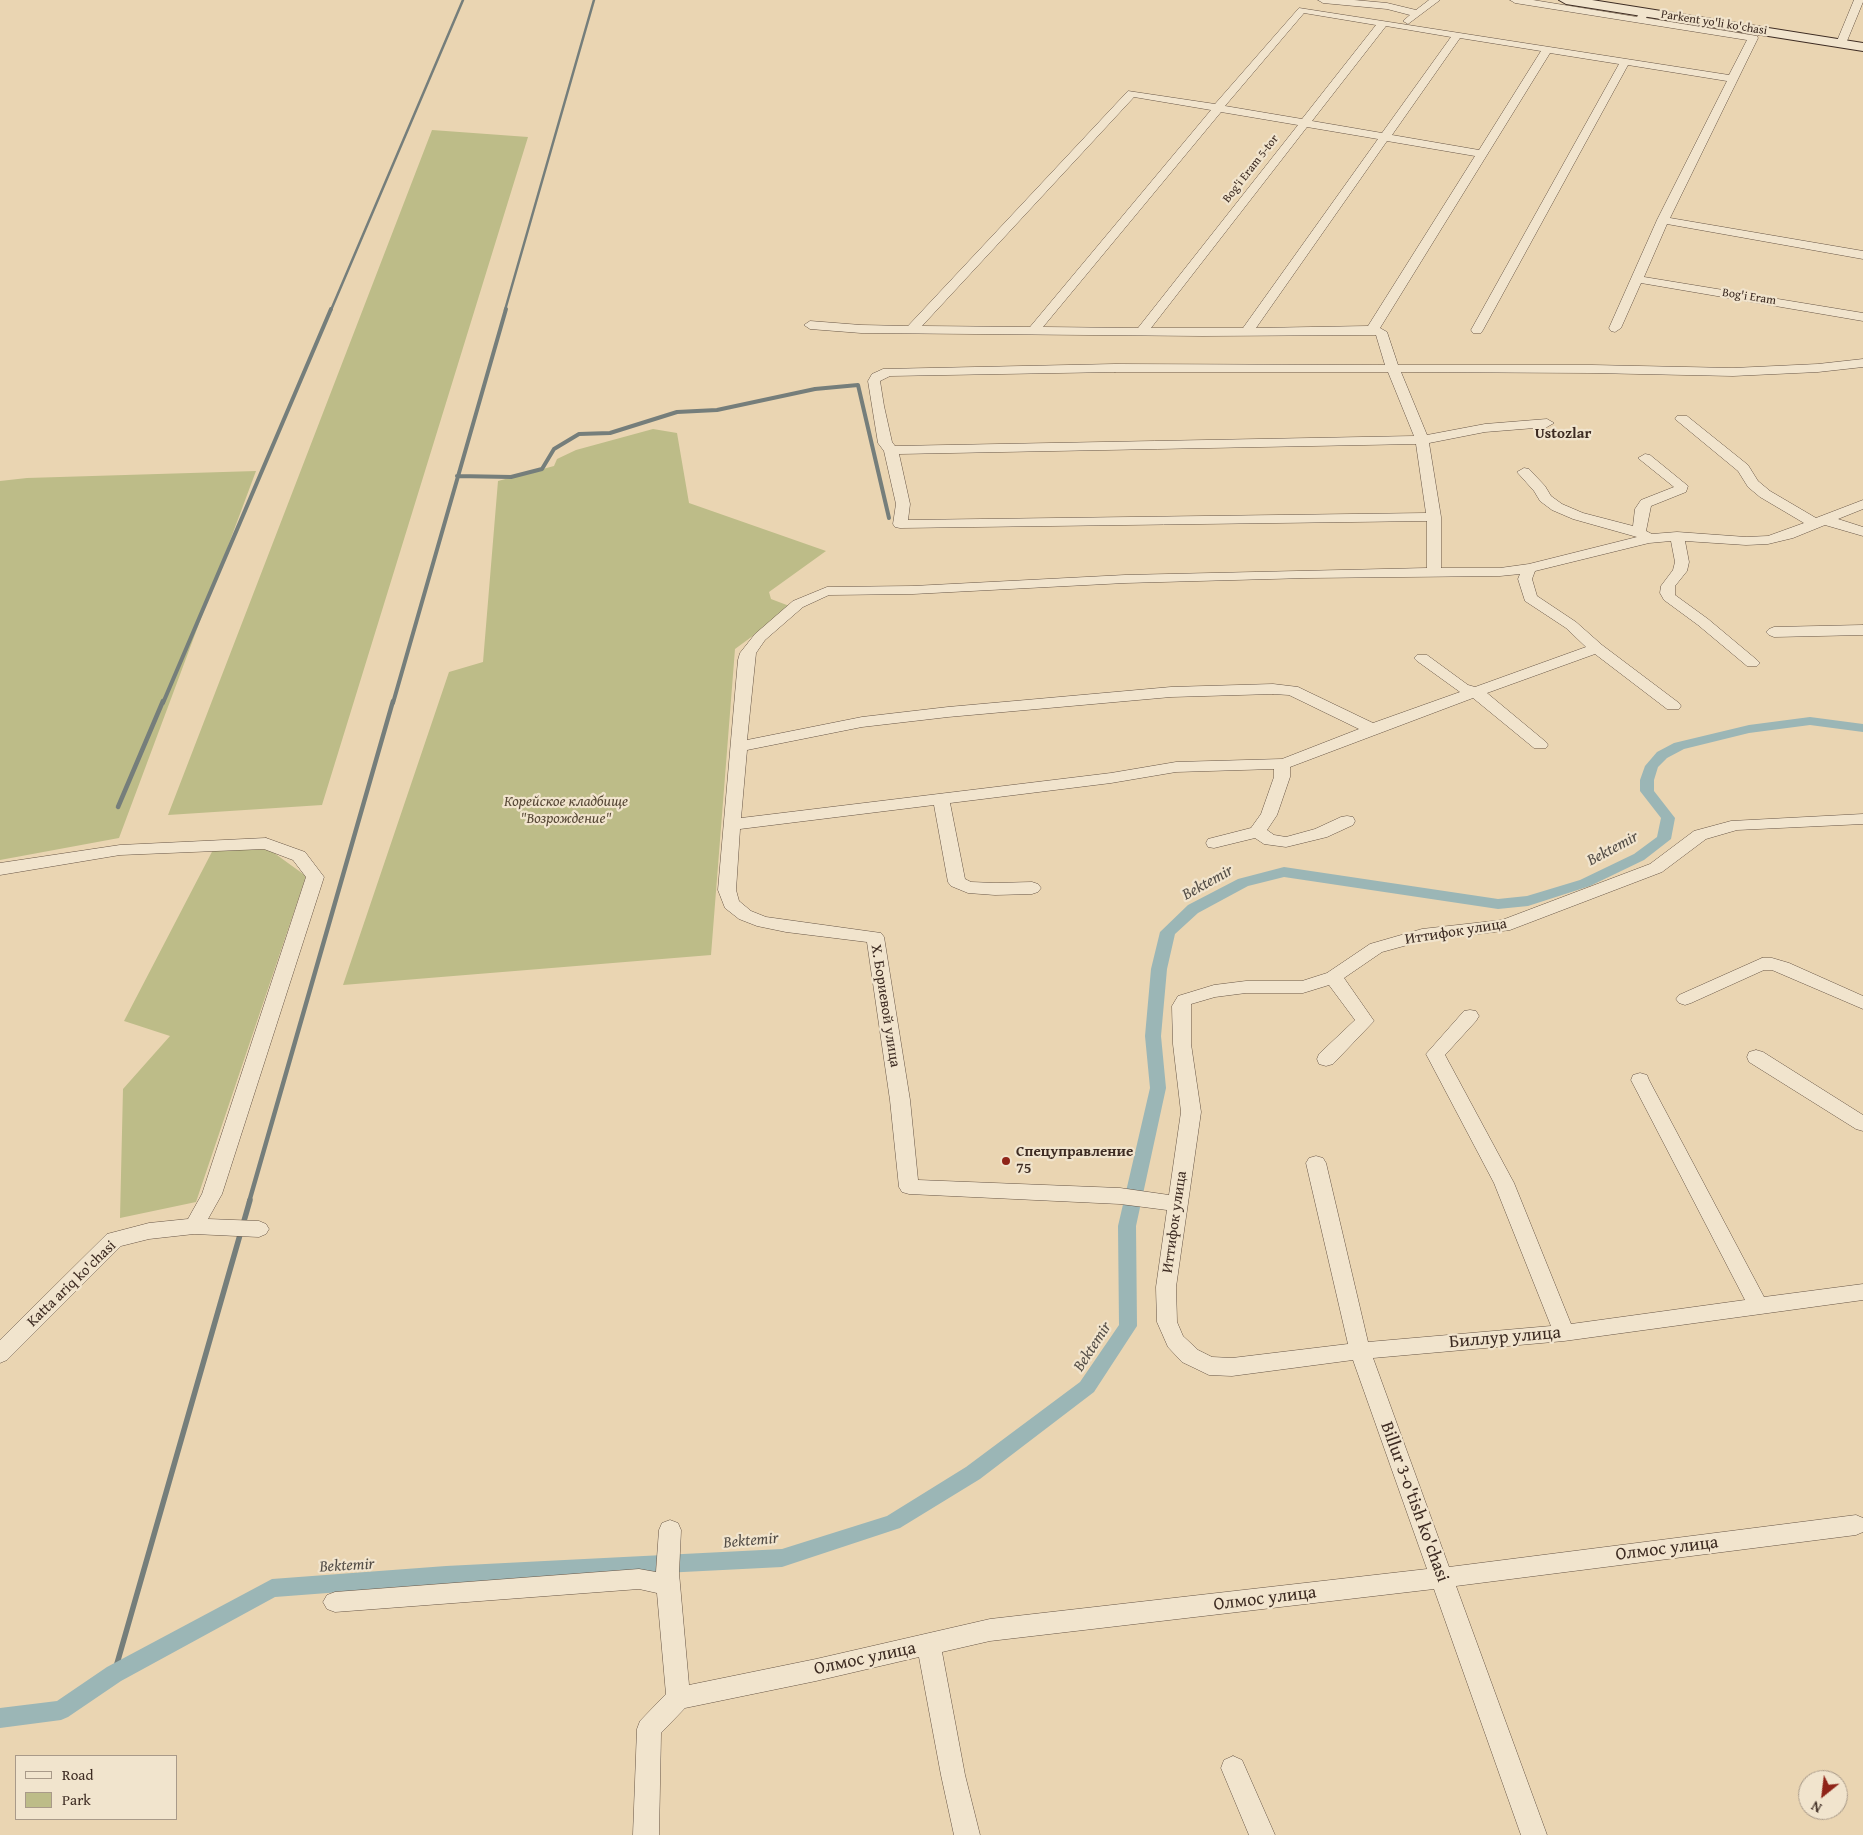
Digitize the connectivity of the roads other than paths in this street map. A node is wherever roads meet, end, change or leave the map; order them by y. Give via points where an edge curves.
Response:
1 (1323, 0) edge
2 (1435, 0) edge
3 (1515, 0) edge
4 (1566, 0) edge
5 (1578, 0) edge
6 (1859, 0) edge
7 (1416, 13) junction
8 (1642, 16) junction
9 (1383, 23) junction
10 (1403, 26) junction
11 (1756, 32) junction
12 (1457, 35) junction
13 (1842, 41) junction
14 (1863, 46) edge
15 (1547, 49) junction
16 (1625, 62) junction
17 (1733, 79) junction
18 (1218, 108) junction
19 (1305, 123) junction
20 (1385, 137) junction
21 (1482, 154) junction
22 (1663, 220) junction
23 (1863, 255) edge
24 (1636, 279) junction
25 (1863, 317) edge
26 (810, 325) dead end
27 (913, 328) junction
28 (1615, 328) dead end
29 (1034, 330) junction
30 (1372, 330) junction
31 (1477, 330) dead end
32 (1142, 331) junction
33 (1247, 331) junction
34 (1863, 363) edge
35 (1393, 369) junction
36 (1682, 419) dead end
37 (1547, 423) dead end
38 (1422, 440) junction
39 (891, 450) junction
40 (1646, 458) dead end
41 (1524, 472) dead end
42 (1863, 504) edge
43 (1434, 517) junction
44 (1820, 522) junction
45 (1863, 532) edge
46 (1644, 535) junction
47 (1677, 536) junction
48 (1529, 568) junction
49 (1434, 573) junction
50 (1863, 630) edge
51 (1774, 632) dead end
52 (1597, 648) junction
53 (1422, 658) dead end
54 (1752, 663) dead end
55 (1476, 692) junction
56 (1673, 706) dead end
57 (1372, 729) junction
58 (1540, 745) dead end
59 (740, 746) junction
60 (1282, 764) junction
61 (941, 800) junction
62 (1863, 819) edge
63 (1347, 821) dead end
64 (734, 824) junction
65 (1257, 832) junction
66 (1214, 843) dead end
67 (0, 869) edge
68 (1032, 888) dead end
69 (1333, 977) junction
70 (1685, 999) dead end
71 (1863, 1003) edge
72 (1470, 1016) dead end
73 (1326, 1058) dead end
74 (1756, 1058) dead end
75 (1640, 1080) dead end
76 (1863, 1124) edge
77 (1316, 1163) dead end
78 (1178, 1204) junction
79 (204, 1226) junction
80 (259, 1229) dead end
81 (1863, 1292) edge
82 (1759, 1307) junction
83 (1167, 1322) joint
84 (1564, 1333) junction
85 (1360, 1350) junction
86 (0, 1354) edge
87 (1856, 1525) dead end
88 (670, 1530) dead end
89 (1440, 1578) junction
90 (667, 1579) junction
91 (335, 1602) dead end
92 (929, 1645) junction
93 (678, 1698) junction
94 (1233, 1768) dead end
95 (646, 1835) edge
96 (967, 1835) edge
97 (1262, 1835) edge
98 (1534, 1835) edge

1 - 7 street via 1387,6
2 - 7 street
3 - 8 street
4 - 8 street, Parkent yo'li ko'chasi
5 - 11 street, Parkent yo'li ko'chasi
6 - 13 street
7 - 10 street
8 - 11 street, Parkent yo'li ko'chasi
9 - 10 street
9 - 18 street via 1302,10
9 - 19 street, Bog'i Eram 5-tor
10 - 12 street
11 - 13 street, Parkent yo'li ko'chasi
11 - 14 street, Parkent yo'li ko'chasi
11 - 17 street
12 - 15 street
12 - 20 street
13 - 14 street, Parkent yo'li ko'chasi
15 - 16 street
15 - 21 street
16 - 17 street
16 - 31 street
17 - 22 street
18 - 19 street
18 - 27 street via 1132,93
18 - 29 street
19 - 20 street
19 - 32 street, Bog'i Eram 5-tor
20 - 21 street
20 - 33 street
21 - 30 street
22 - 23 street
22 - 24 street
24 - 25 street, Bog'i Eram
24 - 28 street
26 - 27 street via 861,329
27 - 29 street
29 - 32 street
30 - 33 street
30 - 35 street via 1381,332
32 - 33 street
34 - 35 street via 1734,372
35 - 38 street
35 - 39 street via 1115,368 888,372 874,381 885,443
36 - 44 street via 1743,468 1753,484 1765,494
37 - 38 street via 1485,428
38 - 39 street
38 - 43 street
39 - 43 street via 903,504 900,524
40 - 46 street via 1681,489 1646,503 1642,509
41 - 46 street via 1545,498 1557,507
42 - 44 street
43 - 49 street
44 - 45 street
44 - 47 street via 1768,540
46 - 47 street
46 - 48 street
47 - 54 street via 1682,562 1666,593
48 - 49 street
48 - 52 street via 1525,580 1530,598 1571,624
49 - 59 street, Х. Бориевой улица via 1298,574 827,591 798,604 752,645 746,660
50 - 51 street
52 - 55 street
52 - 56 street
53 - 55 street via 1462,688
55 - 57 street
55 - 58 street
57 - 59 street via 1292,690 1236,690 1171,692 948,712 862,722
57 - 60 street
59 - 64 street, Х. Бориевой улица
60 - 61 street via 1176,767
60 - 65 street via 1282,777 1269,815
61 - 64 street
61 - 68 street via 957,882 968,887
62 - 69 street, Иттифок улица via 1737,825 1700,835 1656,868 1638,875 1504,926 1422,935 1376,948
63 - 65 street via 1321,833 1286,842 1270,840
64 - 78 street, Х. Бориевой улица via 727,890 731,904 763,922 875,937 900,1100 909,1187 1120,1196
65 - 66 street
67 - 79 street via 120,850 266,843 299,856 315,877
69 - 73 street via 1364,1021
69 - 78 street, Иттифок улица via 1303,987 1214,990 1184,1000 1181,1006 1182,1044 1191,1112
70 - 71 street via 1762,964 1772,964
72 - 84 street via 1435,1054 1504,1183
74 - 76 street
75 - 82 street
77 - 85 street, Billur 3-o'tish ko'chasi
78 - 83 street, Иттифок улица via 1166,1287
79 - 80 street, Katta ariq ko'chasi
79 - 86 street, Katta ariq ko'chasi via 149,1231 114,1240
81 - 82 street, Биллур улица
82 - 84 street, Биллур улица
83 - 85 street, Биллур улица via 1175,1341 1190,1356 1209,1366 1232,1367
84 - 85 street, Биллур улица
85 - 89 street, Billur 3-o'tish ko'chasi
87 - 89 street, Олмос улица
88 - 90 street
89 - 92 street, Олмос улица via 990,1630
89 - 98 street, Billur 3-o'tish ko'chasi
90 - 91 street
90 - 93 street
92 - 93 street, Олмос улица
92 - 96 street
93 - 95 street via 649,1730
94 - 97 street

